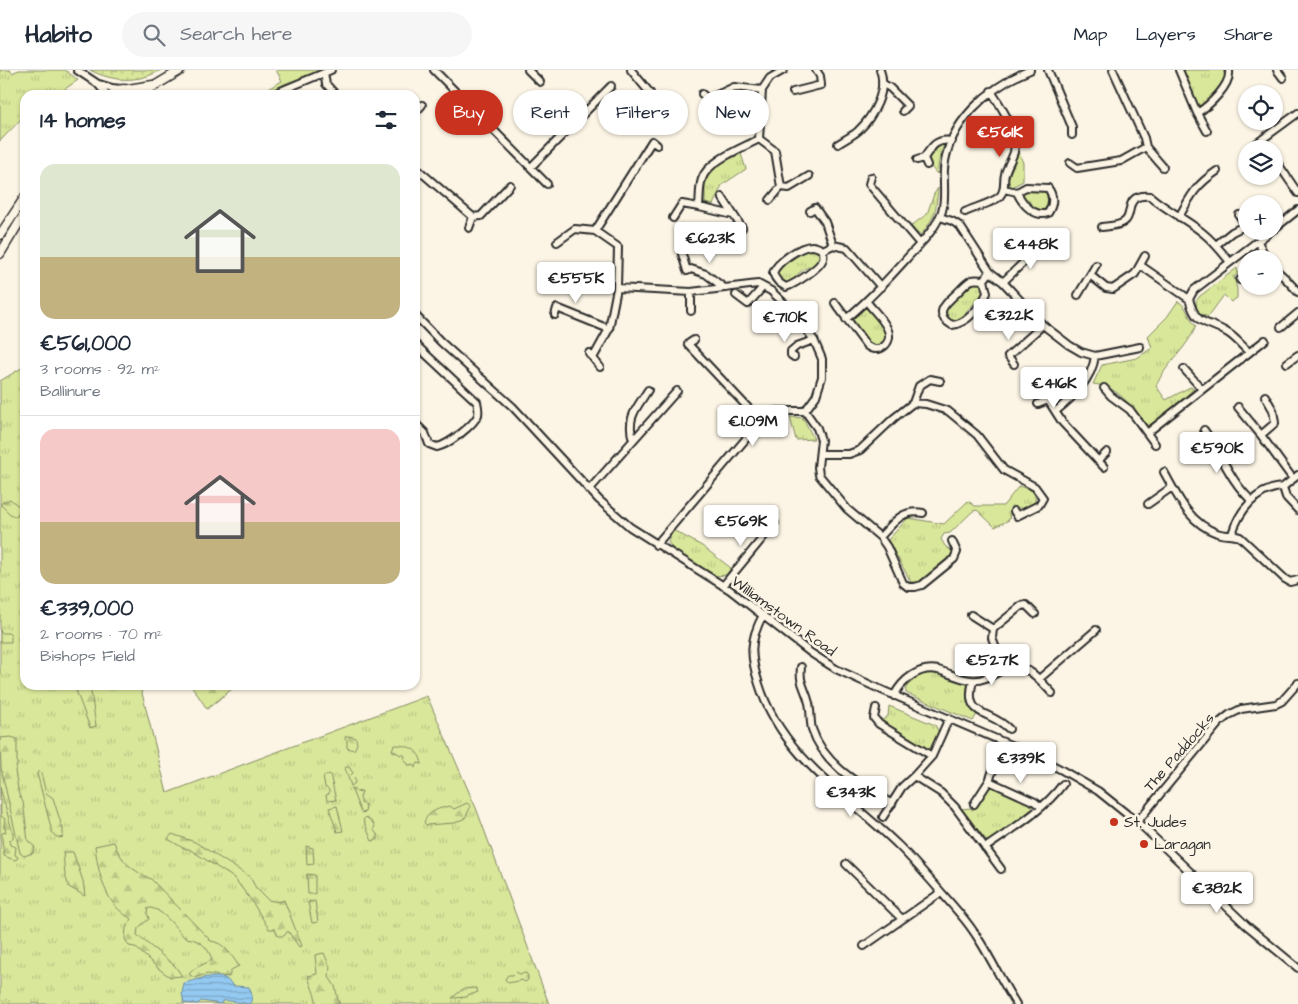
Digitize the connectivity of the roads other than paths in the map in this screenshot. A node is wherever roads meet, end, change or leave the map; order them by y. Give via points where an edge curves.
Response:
1 (77, 70) edge
2 (181, 70) edge
3 (434, 70) edge
4 (528, 70) edge
5 (631, 70) edge
6 (784, 70) edge
7 (816, 70) edge
8 (880, 70) edge
9 (1030, 70) edge
10 (1048, 70) edge
11 (1113, 70) edge
12 (1179, 70) edge
13 (1277, 70) edge
14 (328, 71) edge
15 (1229, 71) edge
16 (1283, 78) dead end
17 (94, 81) junction
18 (160, 82) junction
19 (540, 82) dead end
20 (882, 83) junction
21 (611, 86) dead end
22 (125, 89) junction
23 (102, 90) edge
24 (120, 90) edge
25 (149, 90) edge
26 (283, 90) edge
27 (331, 90) edge
28 (648, 90) edge
29 (728, 90) edge
30 (762, 90) joint
31 (991, 91) junction
32 (793, 92) dead end
33 (422, 105) dead end
34 (420, 107) edge
35 (904, 111) dead end
36 (1197, 113) junction
37 (1298, 113) edge
38 (1207, 131) dead end
39 (759, 135) edge
40 (1072, 135) dead end
41 (759, 139) junction
42 (1262, 140) edge
43 (952, 141) junction
44 (838, 144) dead end
45 (657, 145) dead end
46 (1146, 147) junction
47 (923, 161) dead end
48 (1070, 163) dead end
49 (531, 167) junction
50 (1163, 167) dead end
51 (420, 171) edge
52 (1217, 171) dead end
53 (1283, 171) edge
54 (809, 176) dead end
55 (547, 184) dead end
56 (861, 184) dead end
57 (510, 185) dead end
58 (781, 187) junction
59 (1004, 189) junction
60 (1017, 192) junction
61 (1298, 193) edge
62 (722, 197) dead end
63 (770, 200) dead end
64 (20, 204) edge
65 (699, 207) junction
66 (1298, 210) edge
67 (810, 212) dead end
68 (965, 212) dead end
69 (733, 215) junction
70 (473, 217) junction
71 (940, 217) junction
72 (1179, 217) junction
73 (673, 218) dead end
74 (20, 221) edge
75 (1283, 222) edge
76 (1102, 227) dead end
77 (469, 228) dead end
78 (742, 228) dead end
79 (1238, 229) edge
80 (595, 231) junction
81 (0, 234) edge
82 (1260, 240) edge
83 (1036, 241) dead end
84 (557, 242) dead end
85 (1258, 242) junction
86 (920, 244) junction
87 (833, 245) junction
88 (1216, 245) junction
89 (823, 250) junction
90 (1262, 250) edge
91 (0, 254) edge
92 (682, 254) dead end
93 (1145, 256) dead end
94 (1230, 262) junction
95 (1096, 265) dead end
96 (1140, 265) junction
97 (990, 272) junction
98 (1090, 275) junction
99 (1283, 276) edge
100 (984, 280) junction
101 (1003, 282) junction
102 (724, 287) junction
103 (763, 287) junction
104 (881, 287) junction
105 (617, 288) junction
106 (691, 292) junction
107 (1298, 292) edge
108 (736, 295) dead end
109 (1078, 295) dead end
110 (1189, 298) junction
111 (867, 302) junction
112 (835, 303) dead end
113 (691, 311) dead end
114 (1298, 313) edge
115 (555, 314) dead end
116 (846, 319) junction
117 (421, 322) edge
118 (1044, 325) junction
119 (1281, 328) dead end
120 (609, 329) junction
121 (694, 340) dead end
122 (814, 340) junction
123 (1265, 340) dead end
124 (1140, 347) dead end
125 (420, 349) edge
126 (1249, 352) junction
127 (1094, 356) junction
128 (1298, 356) edge
129 (794, 357) dead end
130 (1287, 363) dead end
131 (1014, 364) dead end
132 (600, 367) dead end
133 (1184, 369) dead end
134 (940, 381) dead end
135 (1104, 388) dead end
136 (1202, 389) junction
137 (648, 390) dead end
138 (677, 390) dead end
139 (1265, 396) dead end
140 (913, 403) junction
141 (1038, 404) dead end
142 (1238, 407) dead end
143 (805, 410) junction
144 (1056, 411) junction
145 (757, 425) junction
146 (420, 428) edge
147 (1204, 430) dead end
148 (1147, 433) junction
149 (1261, 435) junction
150 (633, 440) junction
151 (1155, 444) dead end
152 (1107, 452) dead end
153 (820, 454) junction
154 (1098, 461) junction
155 (1104, 467) dead end
156 (1164, 472) dead end
157 (1295, 477) edge
158 (1172, 487) junction
159 (1283, 487) junction
160 (589, 490) junction
161 (1251, 500) junction
162 (1148, 504) dead end
163 (1298, 510) edge
164 (1014, 511) dead end
165 (923, 513) dead end
166 (775, 523) dead end
167 (1232, 534) junction
168 (880, 537) junction
169 (952, 541) dead end
170 (656, 544) junction
171 (1298, 580) edge
172 (723, 586) junction
173 (1036, 614) dead end
174 (763, 615) junction
175 (971, 615) dead end
176 (993, 629) junction
177 (1096, 630) dead end
178 (801, 666) dead end
179 (1004, 669) junction
180 (1039, 679) junction
181 (973, 681) junction
182 (1298, 683) edge
183 (1052, 694) dead end
184 (894, 696) junction
185 (876, 708) dead end
186 (949, 718) junction
187 (1009, 729) dead end
188 (999, 754) dead end
189 (932, 756) junction
190 (914, 776) junction
191 (989, 781) junction
192 (1063, 784) dead end
193 (892, 804) junction
194 (974, 804) dead end
195 (1041, 807) junction
196 (884, 817) dead end
197 (1137, 822) junction
198 (985, 848) junction
199 (846, 864) dead end
200 (1001, 869) dead end
201 (940, 893) junction
202 (902, 920) junction
203 (864, 946) dead end
204 (1298, 968) edge
205 (1016, 1004) edge

1 - 17 street
2 - 18 main road
3 - 49 street
4 - 19 street
5 - 28 street
6 - 30 street via 770,78
7 - 32 street via 820,85
8 - 20 street
9 - 31 street
10 - 40 street via 1072,127
11 - 46 street
12 - 36 street
13 - 16 street
14 - 26 street
14 - 27 street via 326,84
15 - 36 street via 1227,84
17 - 22 street
17 - 23 street
18 - 22 main road
18 - 25 main road
20 - 35 street via 908,106
20 - 44 street via 883,89 872,112 858,131
21 - 49 street
22 - 24 main road
29 - 30 street via 734,87
31 - 43 street via 963,120
31 - 59 street via 1005,113 1014,141 1014,152 1004,175
33 - 34 street
36 - 38 street
37 - 42 street
39 - 41 street
41 - 58 street via 775,151
41 - 65 street via 718,159 708,169 702,178
43 - 47 street via 935,142
43 - 71 street via 944,168
45 - 80 street via 652,141
46 - 48 street via 1121,161 1077,168
46 - 50 street
49 - 55 street
51 - 70 street
52 - 72 street via 1194,190
53 - 61 street
54 - 58 street via 789,188
56 - 86 street via 870,180
57 - 70 street via 481,216
58 - 63 street
59 - 60 street
59 - 68 street via 1000,197
60 - 60 street via 1026,187 1048,188 1052,195 1048,213 1038,214 1024,205
62 - 69 street
64 - 81 main road
65 - 69 street
65 - 73 street via 682,204
66 - 75 street
67 - 87 street via 815,208 826,222
69 - 78 street
70 - 77 street
71 - 86 street
71 - 97 street via 960,226
72 - 76 street via 1150,196 1144,196 1130,204 1124,223
72 - 88 street via 1203,232
74 - 91 main road
79 - 88 street
80 - 84 street via 576,228
80 - 105 street via 618,247
82 - 85 street
83 - 101 street via 1027,259
85 - 90 street
85 - 94 street
86 - 104 street
87 - 89 street
87 - 104 street via 847,248
88 - 94 street
89 - 89 street via 823,259 794,285 786,287 775,279 773,273 779,263 805,247
92 - 102 street via 687,271 691,268 706,274
93 - 96 street
94 - 110 street via 1194,290
95 - 98 street
96 - 98 street via 1135,274 1113,289 1106,288
96 - 110 street
97 - 100 street
97 - 101 street
98 - 109 street
99 - 107 street
100 - 100 street via 988,293 984,301 963,322 952,325 946,322 942,314 945,304 968,283
101 - 118 street
102 - 103 street via 758,284
102 - 106 street
103 - 108 street via 748,304
103 - 122 street via 788,307
104 - 111 street
105 - 106 street
105 - 120 street
106 - 113 street
110 - 126 street via 1192,311 1198,318 1230,334
111 - 116 street
111 - 116 street via 887,328 889,339 884,348 870,348
112 - 116 street
114 - 119 street
115 - 120 street via 558,308
117 - 160 street, Williamstown Road via 513,407
118 - 127 street via 1069,345
118 - 131 street via 1008,356
120 - 132 street via 591,355
121 - 145 street via 688,344 752,412
122 - 129 street via 791,351
122 - 143 street via 822,359 822,377 816,396
123 - 126 street
124 - 127 street
125 - 146 street via 477,402 479,410 478,416 454,439 437,448 429,444
126 - 136 street
127 - 144 street via 1094,367 1077,393
128 - 130 street
133 - 136 street
134 - 140 street via 930,379 919,386
135 - 148 street via 1130,410
136 - 148 street
137 - 150 street via 630,420
138 - 150 street
139 - 149 street via 1273,410 1275,423
140 - 153 street via 860,450 850,454
140 - 164 street via 948,411 977,435 1004,470 1035,487 1043,498 1039,505 1017,516
141 - 144 street via 1050,397
142 - 149 street
143 - 145 street via 776,411 766,415
143 - 153 street via 819,434
144 - 154 street
145 - 170 street
147 - 161 street via 1228,472
148 - 151 street
149 - 157 street
150 - 160 street
152 - 154 street
153 - 168 street via 819,475 824,482 847,509
154 - 155 street
156 - 158 street
157 - 159 street
158 - 162 street
158 - 167 street via 1194,520 1220,534
159 - 161 street
159 - 163 street via 1286,497
160 - 170 street, Williamstown Road via 619,518
161 - 167 street
165 - 168 street via 904,514
166 - 172 street
167 - 171 street via 1247,543 1284,579 1290,582
168 - 169 street via 903,583 915,588 954,559 957,552
170 - 172 street, Williamstown Road
172 - 174 street, Williamstown Road
173 - 176 street via 1026,605 1021,606
174 - 184 street, Williamstown Road via 826,663
174 - 201 street via 753,638 752,656 763,696 776,723 816,771 898,846
175 - 176 street
176 - 179 street via 992,638
177 - 180 street
178 - 193 street via 800,679 809,703 812,729 820,746 833,763 855,781
179 - 180 street via 1023,668
179 - 181 street
180 - 183 street
181 - 184 street via 936,670 924,670 910,676
181 - 187 street via 970,701 976,709
182 - 197 street, The Paddocks via 1276,704 1241,709 1219,723
184 - 186 street, Williamstown Road
185 - 189 street via 874,718 879,724
186 - 189 street
186 - 197 street, Williamstown Road via 1060,769 1104,795
188 - 191 street
189 - 190 street
190 - 193 street via 902,787
190 - 198 street via 955,807
191 - 194 street
191 - 195 street
192 - 195 street
193 - 196 street
195 - 198 street
197 - 204 street, Williamstown Road via 1246,926
198 - 200 street
199 - 202 street
201 - 202 street
201 - 205 street via 974,933
202 - 203 street

